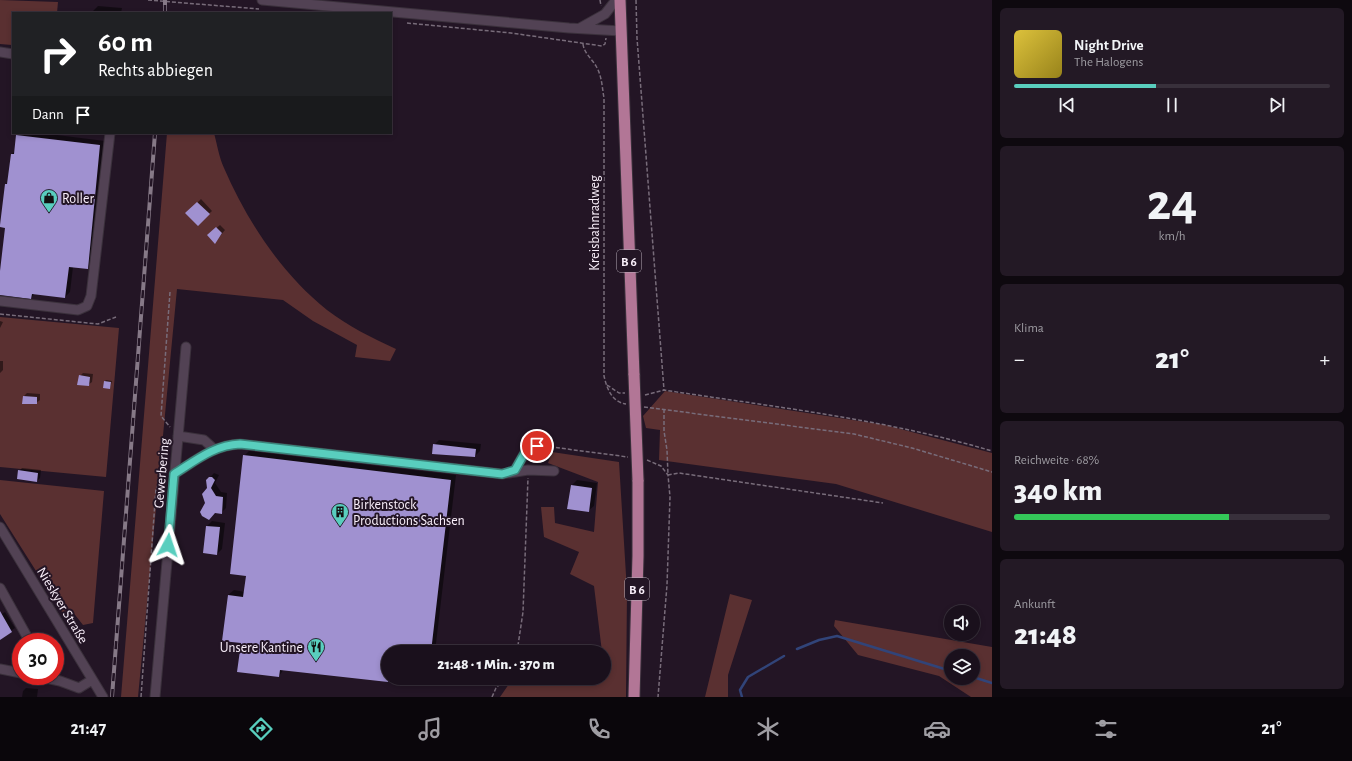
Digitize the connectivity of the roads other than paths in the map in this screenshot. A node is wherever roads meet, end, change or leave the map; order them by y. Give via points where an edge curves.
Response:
1 (616, 0) edge
2 (620, 0) edge
3 (260, 4) edge
4 (366, 12) edge
5 (392, 14) edge
6 (579, 28) junction
7 (622, 30) junction
8 (0, 52) edge
9 (12, 54) edge
10 (110, 134) edge
11 (0, 301) edge
12 (186, 347) dead end
13 (178, 436) junction
14 (537, 446) dead end
15 (214, 449) junction
16 (515, 470) junction
17 (554, 471) dead end
18 (174, 474) junction
19 (0, 527) edge
20 (0, 588) edge
21 (25, 633) edge
22 (0, 669) edge
23 (12, 671) edge
24 (92, 680) junction
25 (64, 683) edge
26 (103, 697) edge
27 (155, 697) edge
28 (634, 697) edge

1 - 6 street via 604,14
2 - 7 main road, B 6
3 - 4 street
5 - 6 street
6 - 7 street
7 - 28 main road, B 6, bridge via 624,147 638,480
8 - 9 street
10 - 11 street via 92,296 88,306 78,310
12 - 13 street, Gewerbering
13 - 15 street via 204,440
13 - 18 street, Gewerbering
14 - 16 street via 527,449
15 - 16 street via 240,444 502,474
15 - 18 street
16 - 17 street
18 - 27 street, Gewerbering
19 - 24 street, Nieskyer Straße
20 - 21 street
22 - 23 street
24 - 25 street via 78,688
24 - 26 street, Nieskyer Straße

